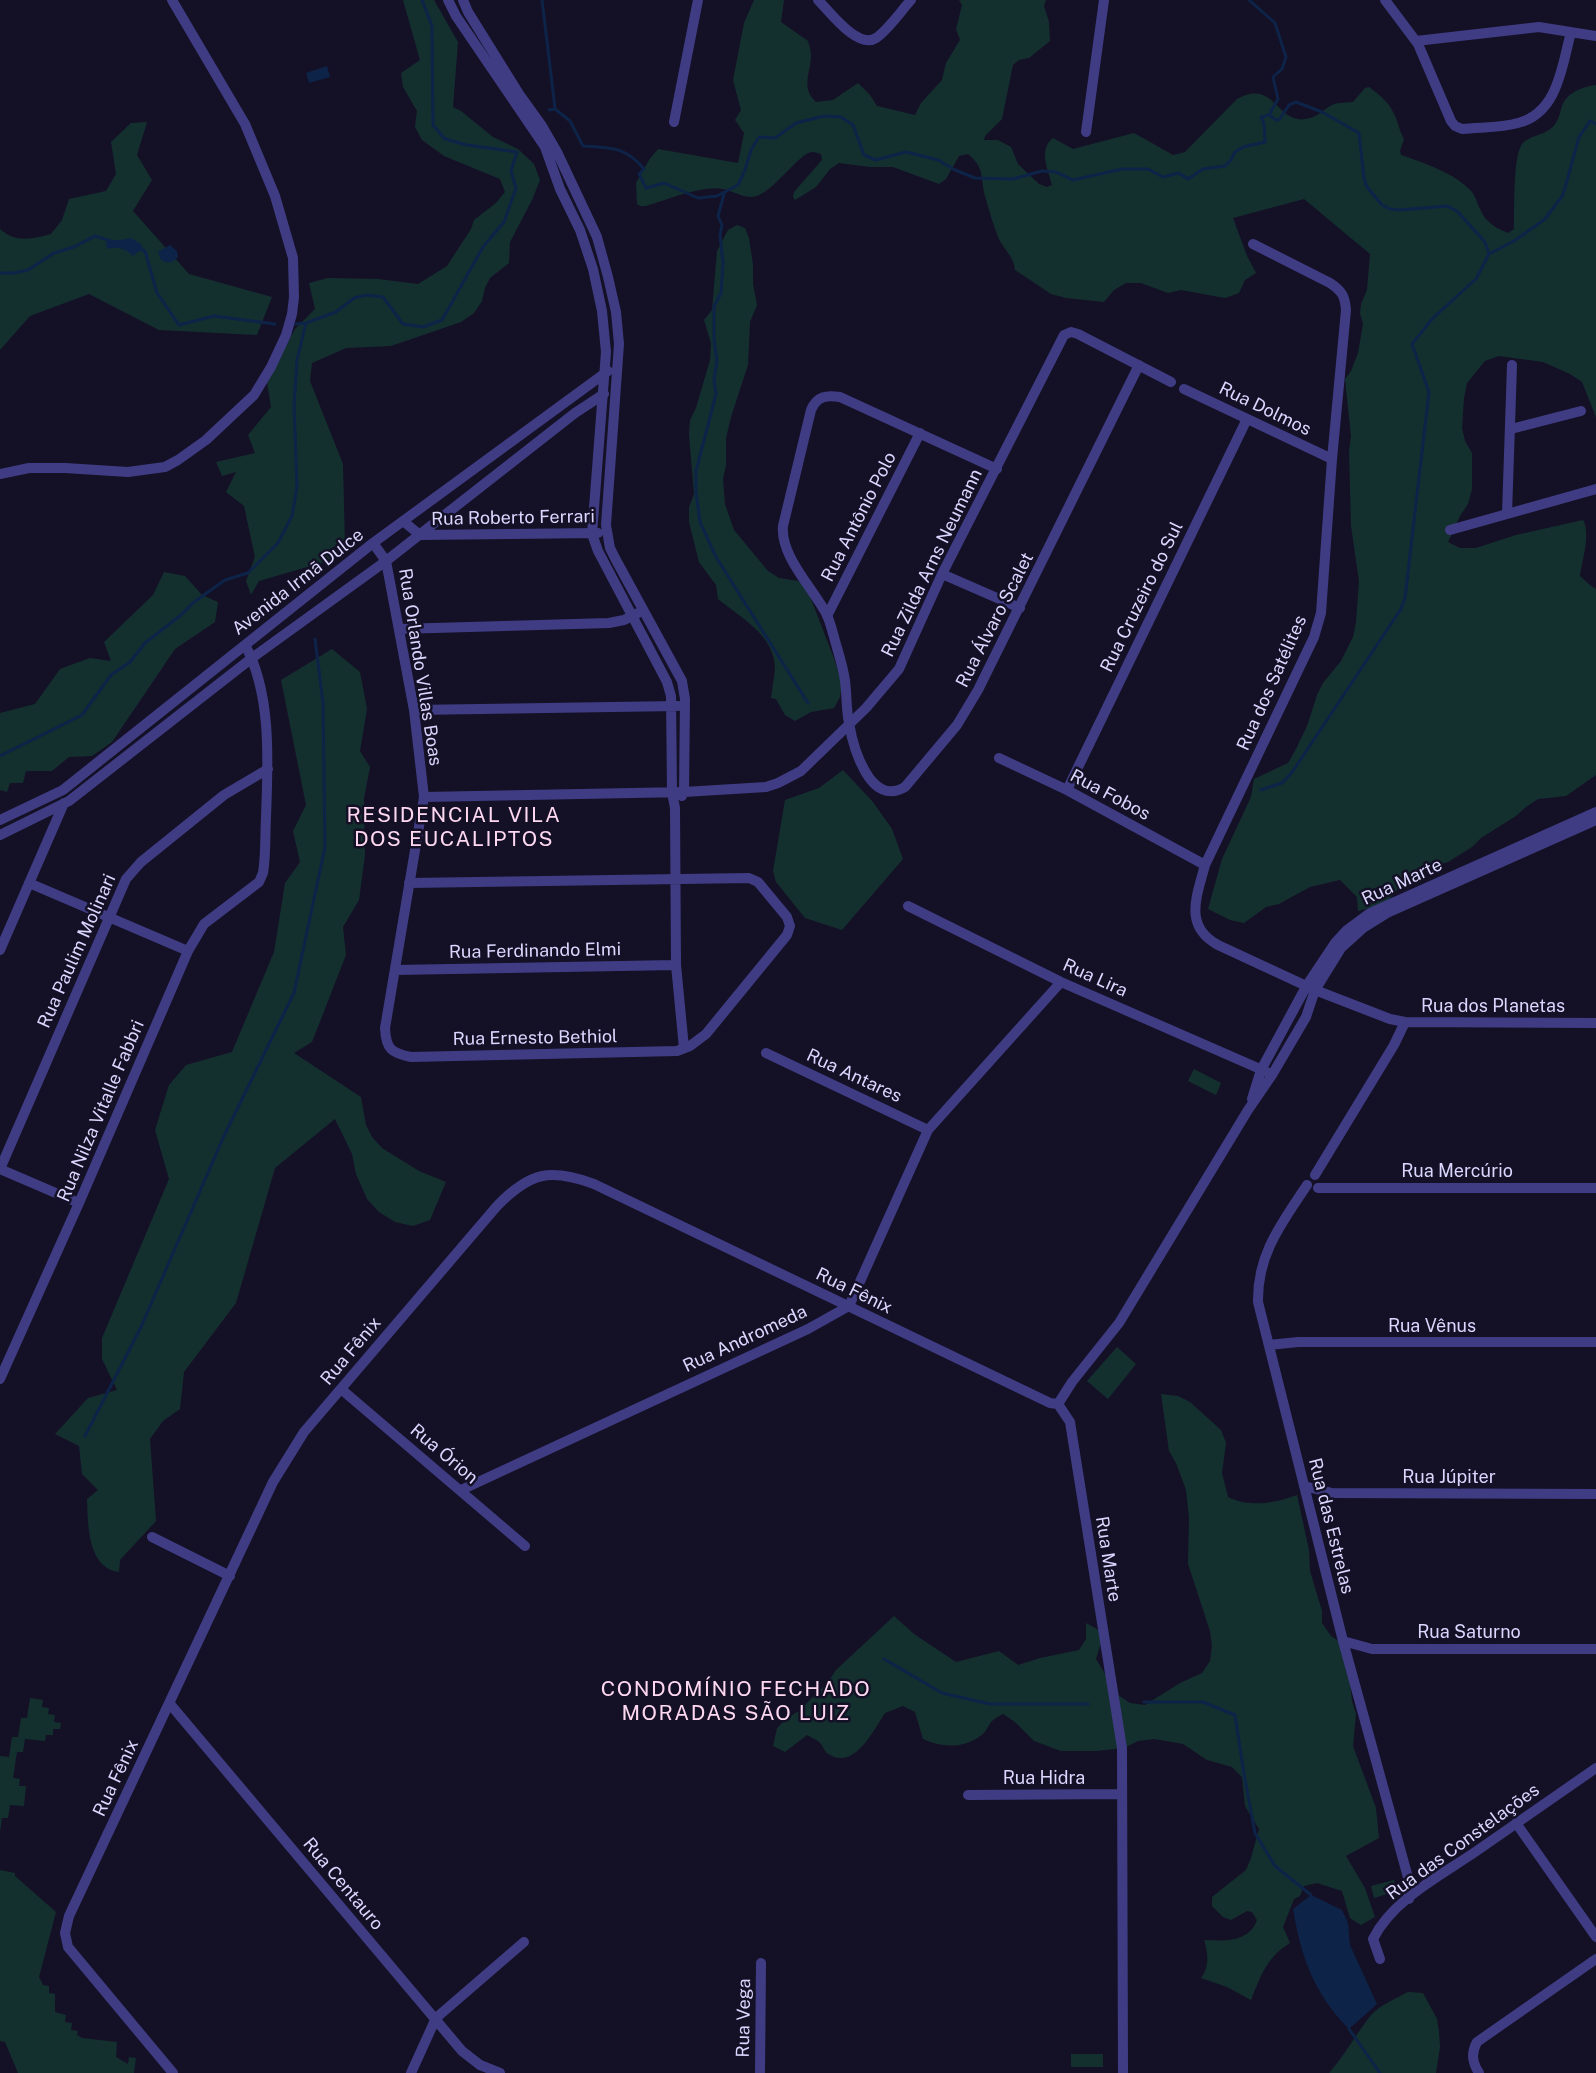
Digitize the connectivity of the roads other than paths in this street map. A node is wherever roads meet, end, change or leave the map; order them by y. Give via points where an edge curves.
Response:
1 (172, 0) edge
2 (448, 0) edge
3 (464, 0) edge
4 (698, 0) edge
5 (818, 0) edge
6 (911, 0) edge
7 (1104, 0) edge
8 (1385, 0) edge
9 (471, 16) junction
10 (461, 23) junction
11 (1571, 32) junction
12 (1596, 36) edge
13 (1416, 41) junction
14 (674, 122) dead end
15 (1086, 132) dead end
16 (572, 184) junction
17 (560, 189) junction
18 (1253, 244) dead end
19 (1139, 365) junction
20 (1512, 365) dead end
21 (616, 368) junction
22 (604, 372) junction
23 (1171, 381) dead end
24 (1184, 388) dead end
25 (615, 390) junction
26 (601, 395) junction
27 (1581, 411) dead end
28 (1247, 419) junction
29 (1511, 429) junction
30 (920, 433) junction
31 (1332, 459) junction
32 (997, 469) junction
33 (0, 474) edge
34 (1596, 489) edge
35 (1507, 514) junction
36 (403, 521) junction
37 (1450, 530) dead end
38 (607, 532) junction
39 (592, 534) junction
40 (420, 535) junction
41 (373, 543) junction
42 (386, 561) junction
43 (942, 574) junction
44 (1020, 608) junction
45 (643, 610) junction
46 (633, 616) junction
47 (827, 616) junction
48 (399, 629) junction
49 (245, 645) junction
50 (252, 658) junction
51 (671, 706) junction
52 (685, 706) junction
53 (414, 710) junction
54 (849, 724) junction
55 (999, 758) dead end
56 (268, 769) junction
57 (1067, 790) junction
58 (59, 792) junction
59 (672, 792) junction
60 (684, 792) junction
61 (424, 797) junction
62 (65, 805) junction
63 (675, 808) junction
64 (1596, 812) edge
65 (0, 820) edge
66 (1596, 820) edge
67 (0, 835) edge
68 (1205, 865) junction
69 (676, 879) junction
70 (29, 883) junction
71 (409, 883) junction
72 (908, 906) dead end
73 (109, 917) junction
74 (0, 950) edge
75 (188, 951) junction
76 (676, 965) junction
77 (395, 970) junction
78 (1061, 982) junction
79 (1311, 988) junction
80 (1390, 1019) junction
81 (1405, 1022) junction
82 (1596, 1023) edge
83 (1282, 1032) junction
84 (1294, 1037) junction
85 (1394, 1045) junction
86 (390, 1048) joint
87 (684, 1048) junction
88 (766, 1053) dead end
89 (1262, 1070) junction
90 (1272, 1075) junction
91 (1248, 1110) junction
92 (928, 1130) junction
93 (0, 1169) edge
94 (1315, 1175) junction
95 (1307, 1185) junction
96 (1318, 1188) junction
97 (1596, 1188) edge
98 (79, 1203) junction
99 (849, 1306) junction
100 (1596, 1342) edge
101 (1269, 1345) junction
102 (0, 1379) edge
103 (341, 1389) junction
104 (1058, 1404) junction
105 (1304, 1486) junction
106 (461, 1490) junction
107 (1596, 1494) edge
108 (152, 1537) dead end
109 (525, 1546) dead end
110 (230, 1576) junction
111 (1343, 1641) junction
112 (1596, 1649) edge
113 (170, 1704) junction
114 (1596, 1768) edge
115 (1121, 1794) junction
116 (968, 1795) dead end
117 (1516, 1823) junction
118 (1409, 1881) junction
119 (1424, 1887) junction
120 (1409, 1899) junction
121 (1596, 1937) edge
122 (524, 1942) dead end
123 (1380, 1959) dead end
124 (1596, 1959) edge
125 (761, 1963) dead end
126 (436, 2018) junction
127 (173, 2073) edge
128 (411, 2073) edge
129 (500, 2073) edge
130 (760, 2073) edge
131 (1123, 2073) edge
132 (1479, 2073) edge

1 - 33 street via 245,124 274,196 293,258 294,297 286,335 254,395 206,440 165,467 128,472 29,468
2 - 10 street
3 - 9 street
4 - 14 street
5 - 6 street via 860,40 877,38
7 - 15 street
8 - 13 street
9 - 10 street
9 - 16 street via 542,126
10 - 17 street via 545,147
11 - 12 street
11 - 13 street via 1539,27
11 - 13 street via 1557,87 1543,108 1518,123 1462,129 1451,121
16 - 17 street
16 - 21 street via 597,237 608,276 619,344
17 - 22 street via 593,269 604,336
18 - 31 street, Rua dos Satélites via 1330,283 1345,298
19 - 23 street
19 - 32 street, Rua Zilda Arns Neumann via 1078,334 1064,334
19 - 44 street, Rua Álvaro Scalet
20 - 29 street
21 - 22 street, Avenida Irmã Dulce
21 - 25 street
22 - 26 street
22 - 36 street, Avenida Irmã Dulce
24 - 28 street, Rua Dolmos
25 - 26 street, Avenida Irmã Dulce
25 - 38 street
26 - 39 street
26 - 40 street, Avenida Irmã Dulce
27 - 29 street
28 - 31 street, Rua Dolmos
28 - 57 street, Rua Cruzeiro do Sul
29 - 35 street
30 - 32 street
30 - 47 street, Rua Antônio Polo
30 - 47 street, Rua Álvaro Scalet via 840,397 818,398 811,410 782,539
31 - 68 street, Rua dos Satélites via 1321,613 1314,637
32 - 43 street, Rua Zilda Arns Neumann
34 - 35 street
35 - 37 street
36 - 40 street
36 - 41 street, Avenida Irmã Dulce
38 - 39 street, Rua Roberto Ferrari
38 - 45 street via 610,548
39 - 40 street, Rua Roberto Ferrari
39 - 46 street
40 - 42 street, Avenida Irmã Dulce
41 - 42 street, Rua Orlando Villas Boas
41 - 49 street, Avenida Irmã Dulce
42 - 48 street, Rua Orlando Villas Boas
42 - 50 street, Avenida Irmã Dulce
43 - 44 street
43 - 54 street, Rua Zilda Arns Neumann via 899,669
44 - 54 street, Rua Álvaro Scalet via 957,725 905,787 891,792 875,785 863,769
45 - 46 street
45 - 52 street via 682,681
46 - 48 street via 609,623
46 - 51 street via 667,682
47 - 54 street, Rua Álvaro Scalet via 842,665
48 - 53 street, Rua Orlando Villas Boas
49 - 50 street
49 - 58 street, Avenida Irmã Dulce
50 - 56 street via 263,705
50 - 62 street, Avenida Irmã Dulce
51 - 52 street
51 - 53 street
51 - 59 street
52 - 60 street
53 - 61 street, Rua Orlando Villas Boas
54 - 60 street, Rua Zilda Arns Neumann via 814,761 778,783
55 - 57 street, Rua Fobos
56 - 73 street, Rua Paulim Molinari via 224,795 133,870
56 - 75 street, Rua Nilza Vitalle Fabbri via 264,867 259,882 204,924
57 - 68 street, Rua Fobos
58 - 62 street
58 - 65 street, Avenida Irmã Dulce
59 - 60 street, Rua Zilda Arns Neumann
59 - 61 street, Rua Zilda Arns Neumann
59 - 63 street
60 - 63 street
61 - 71 street, Rua Orlando Villas Boas
62 - 67 street, Avenida Irmã Dulce
62 - 70 street
63 - 69 street
64 - 79 street, Rua Marte via 1370,913 1335,943
66 - 79 street, Rua Marte via 1363,927 1341,948
68 - 79 street, Rua dos Satélites via 1194,911 1202,932 1218,945
69 - 71 street
69 - 76 street
69 - 87 street via 756,880 787,917 789,930 706,1034
70 - 73 street
70 - 74 street
71 - 77 street, Rua Orlando Villas Boas
72 - 78 street, Rua Lira
73 - 75 street
73 - 93 street, Rua Paulim Molinari
75 - 98 street, Rua Nilza Vitalle Fabbri
76 - 77 street, Rua Ferdinando Elmi
76 - 87 street
77 - 86 street, Rua Orlando Villas Boas via 385,1028
78 - 89 street, Rua Lira
78 - 92 street
79 - 80 street, Rua dos Satélites
79 - 83 street, Rua Marte
79 - 84 street, Rua Marte via 1306,1017
80 - 81 street, Rua dos Planetas
80 - 85 street
81 - 82 street, Rua dos Planetas
81 - 85 street
83 - 84 street
83 - 89 street, Rua Marte
84 - 90 street, Rua Marte
85 - 94 street
86 - 87 street, Rua Ernesto Bethiol via 411,1057 664,1052
88 - 92 street, Rua Antares
89 - 90 street, Rua Lira
89 - 91 street, Rua Marte
90 - 91 street, Rua Marte
91 - 104 street, Rua Marte via 1119,1323
92 - 99 street
93 - 98 street
94 - 95 street via 1309,1177
94 - 96 street via 1320,1179
95 - 96 street via 1312,1190
95 - 101 street, Rua das Estrelas via 1274,1236 1263,1261 1258,1284
96 - 97 street, Rua Mercúrio
98 - 102 street, Rua Nilza Vitalle Fabbri
99 - 103 street, Rua Fênix via 594,1184 554,1174 534,1178 508,1195
99 - 104 street, Rua Fênix
99 - 106 street, Rua Andromeda via 808,1329
100 - 101 street, Rua Vênus
101 - 105 street, Rua das Estrelas
103 - 106 street, Rua Órion
103 - 110 street, Rua Fênix via 282,1465
104 - 115 street, Rua Marte via 1070,1422 1072,1434 1122,1748
105 - 107 street, Rua Júpiter via 1332,1493
105 - 111 street, Rua das Estrelas
106 - 109 street, Rua Órion
108 - 110 street
110 - 113 street, Rua Fênix
111 - 112 street, Rua Saturno via 1372,1649
111 - 118 street, Rua das Estrelas
113 - 126 street, Rua Centauro
113 - 127 street, Rua Fênix via 69,1916 65,1933 68,1947
114 - 117 street, Rua das Constelações
115 - 116 street, Rua Hidra
115 - 131 street, Rua Marte
117 - 119 street, Rua das Constelações
117 - 121 street
118 - 119 street
118 - 120 street, Rua das Estrelas
119 - 120 street, Rua das Constelações
120 - 123 street, Rua das Constelações via 1389,1915 1377,1932 1374,1939
122 - 126 street
124 - 132 street via 1477,2042 1472,2061
125 - 130 street, Rua Vega
126 - 128 street
126 - 129 street, Rua Centauro via 462,2051 480,2065

